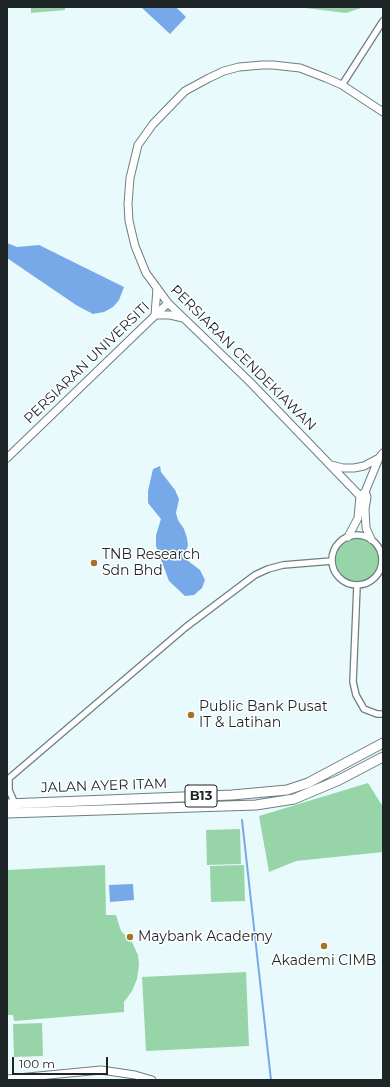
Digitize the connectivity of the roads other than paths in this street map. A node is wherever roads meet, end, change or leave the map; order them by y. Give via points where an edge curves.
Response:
1 (383, 21) edge
2 (342, 85) junction
3 (383, 112) edge
4 (157, 288) junction
5 (168, 303) junction
6 (155, 315) junction
7 (185, 319) junction
8 (381, 456) edge
9 (7, 458) edge
10 (330, 464) junction
11 (364, 495) junction
12 (348, 536) junction
13 (371, 539) junction
14 (383, 559) edge
15 (332, 561) junction
16 (357, 586) junction
17 (383, 714) edge
18 (383, 743) edge
19 (383, 757) edge
20 (8, 779) edge
21 (11, 804) edge
22 (7, 812) edge
23 (7, 1079) edge
24 (152, 1080) edge

1 - 2 street
2 - 3 street, PERSIARAN CENDEKIAWAN
2 - 4 street, PERSIARAN CENDEKIAWAN via 300,68 250,65 224,71 196,84 164,111 138,145 130,178 128,204 135,246 146,273
4 - 5 street, PERSIARAN CENDEKIAWAN
4 - 6 street
5 - 6 street, PERSIARAN UNIVERSITI
5 - 7 street, PERSIARAN CENDEKIAWAN
6 - 7 street
6 - 9 street, PERSIARAN UNIVERSITI
7 - 10 street, PERSIARAN CENDEKIAWAN
8 - 10 street via 364,466 354,468
8 - 11 street
10 - 11 street, PERSIARAN CENDEKIAWAN
11 - 12 street via 358,518
11 - 13 street via 366,528
12 - 13 street via 362,535
12 - 15 street via 335,548
13 - 14 street via 378,546
14 - 16 street via 377,576 366,584
15 - 16 street via 338,577
15 - 20 street via 283,566 255,575 186,627
16 - 17 street via 353,682 356,695 364,709
18 - 21 main road, JALAN AYER ITAM / B13 via 308,783 287,790 232,795
19 - 22 main road, JALAN AYER ITAM / B13 via 339,780 294,799 256,805
20 - 21 street
23 - 24 street via 101,1070

